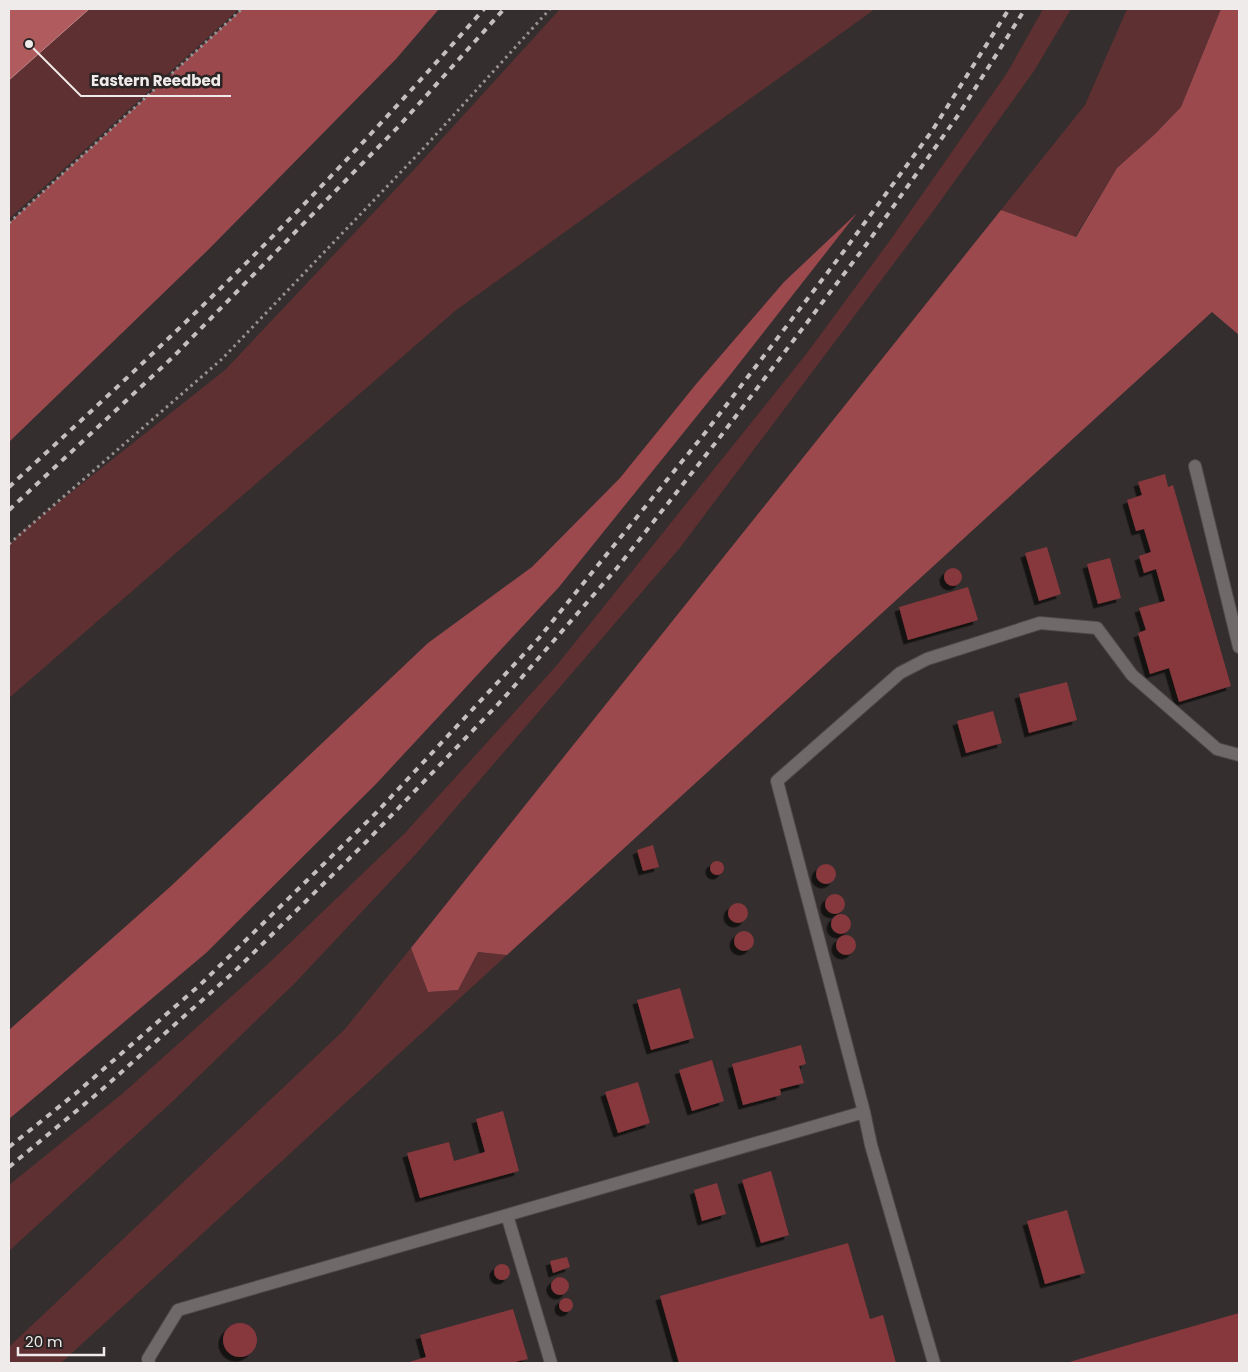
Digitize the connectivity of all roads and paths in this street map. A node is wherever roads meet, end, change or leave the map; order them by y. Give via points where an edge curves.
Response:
1 (242, 9) edge
2 (550, 9) edge
3 (9, 223) edge
4 (1195, 466) dead end
5 (9, 544) edge
6 (1239, 647) edge
7 (1239, 755) edge
8 (864, 1112) junction
9 (507, 1215) junction
10 (146, 1362) edge
11 (551, 1363) edge
12 (934, 1363) edge

1 - 3 path
2 - 5 path via 421,151 222,359
4 - 6 lane
7 - 8 lane via 1217,749 1132,675 1097,628 1040,623 927,659 900,673 777,781
8 - 9 lane
8 - 12 lane
9 - 10 lane via 178,1310
9 - 11 lane

